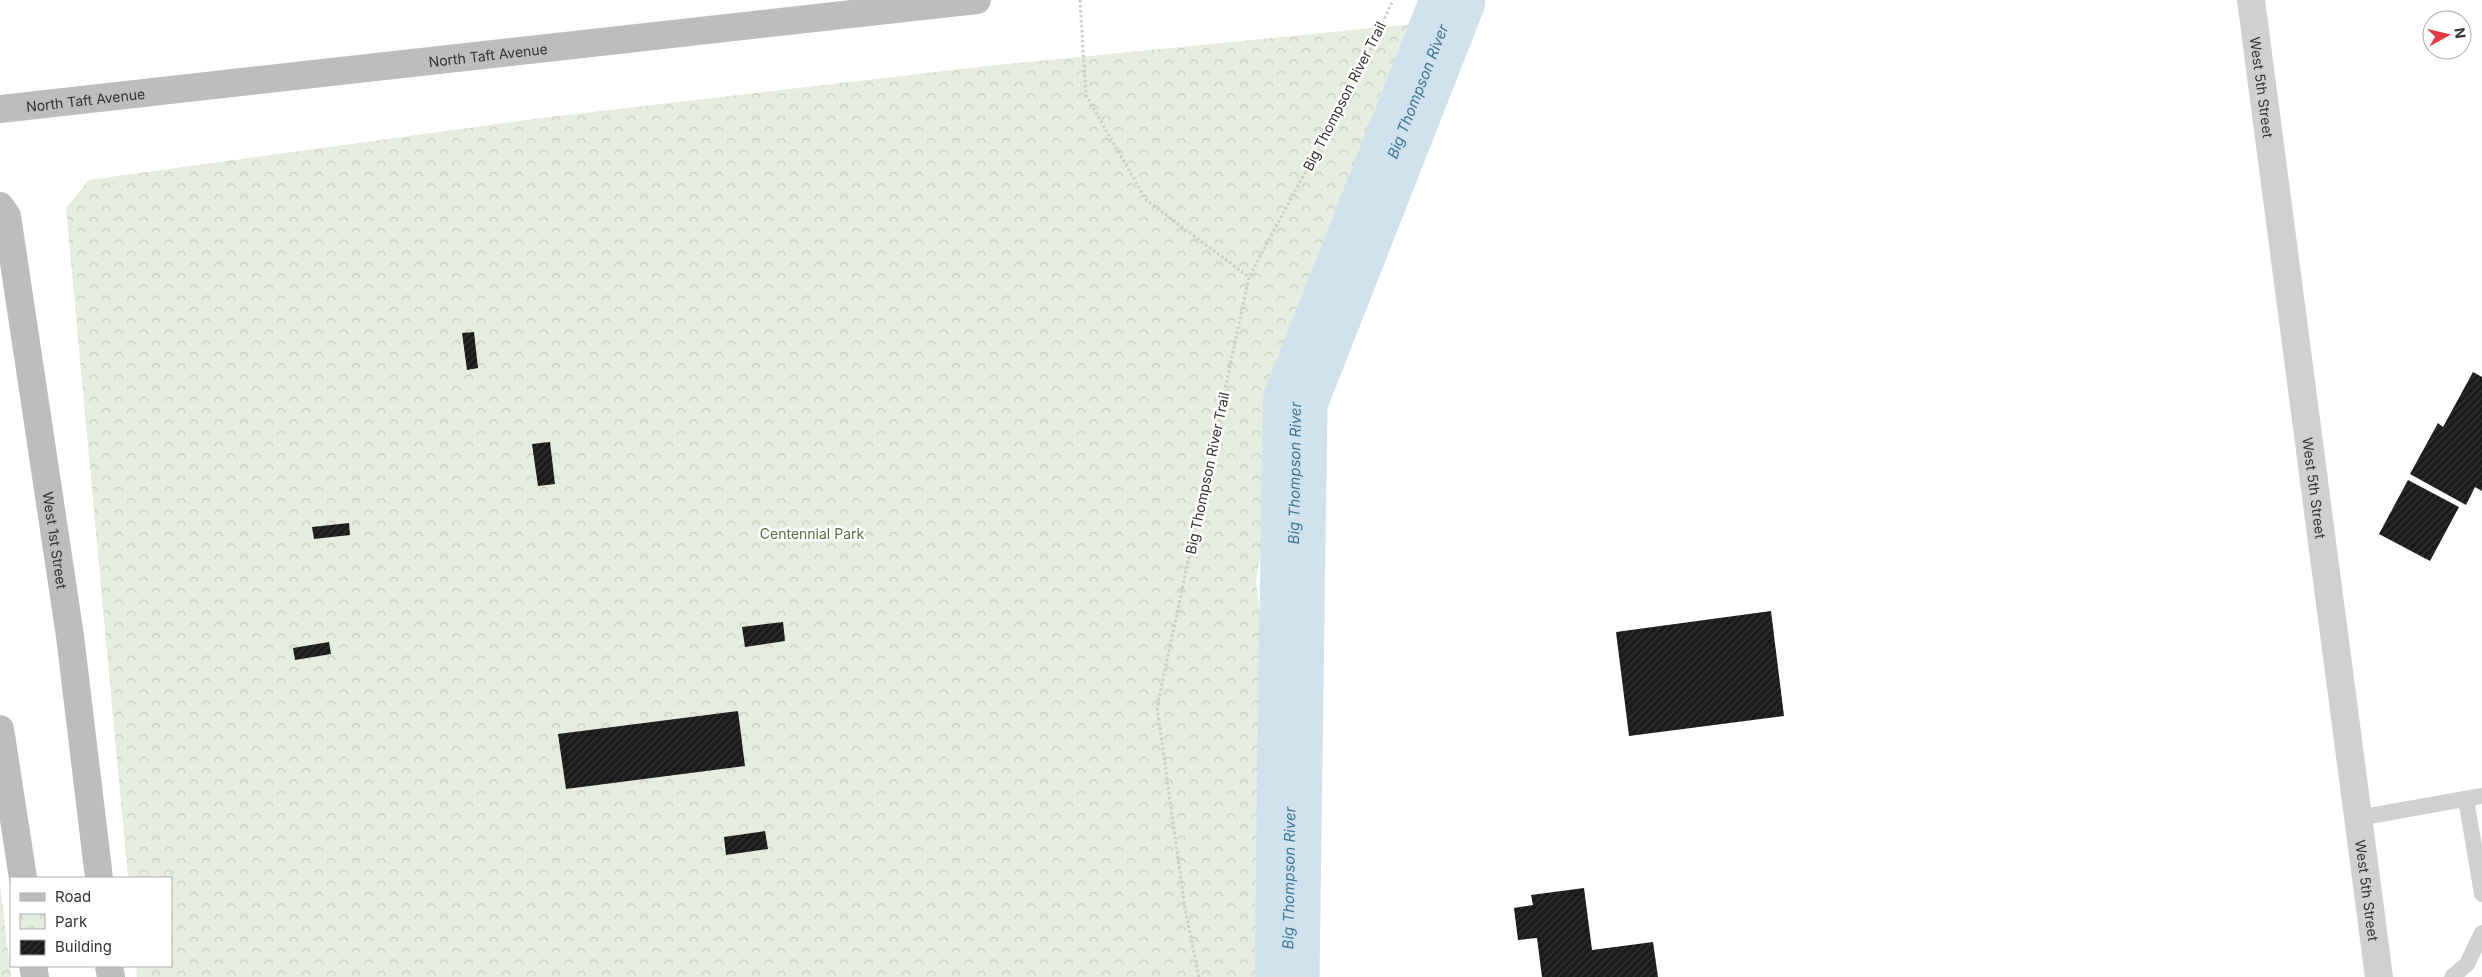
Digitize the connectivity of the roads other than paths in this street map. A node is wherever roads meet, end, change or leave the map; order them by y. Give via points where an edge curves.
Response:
1 (977, 0) edge
2 (2251, 0) edge
3 (0, 109) edge
4 (0, 206) edge
5 (0, 729) edge
6 (2474, 797) edge
7 (2358, 818) junction
8 (23, 877) edge
9 (99, 877) edge
10 (2482, 894) edge
11 (2482, 933) edge
12 (2379, 977) edge
13 (2452, 977) edge

1 - 3 main road, North Taft Avenue
2 - 7 street, West 5th Street
4 - 9 main road, West 1st Street via 6,216 70,636
5 - 8 main road
6 - 7 lane
6 - 10 lane
7 - 12 street, West 5th Street
11 - 13 lane via 2467,964

